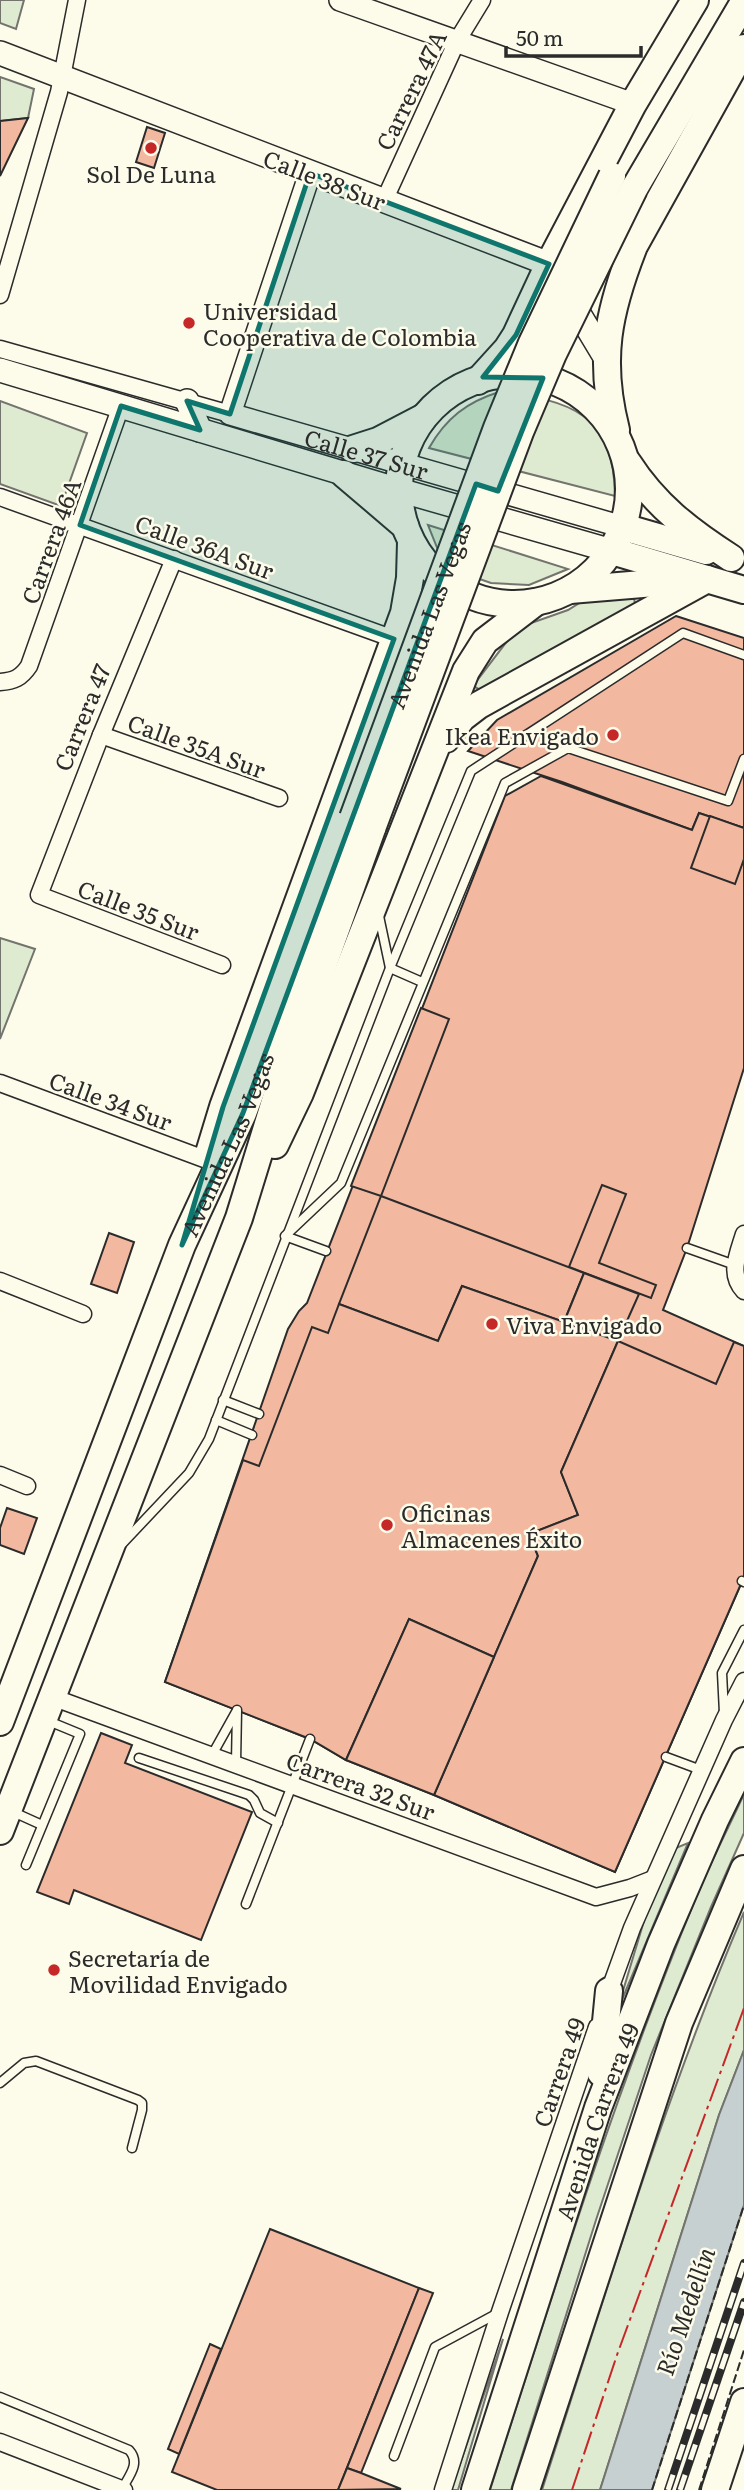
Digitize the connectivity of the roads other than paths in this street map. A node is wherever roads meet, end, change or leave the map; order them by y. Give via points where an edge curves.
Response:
1 (77, 0) edge
2 (340, 0) edge
3 (482, 0) edge
4 (695, 0) edge
5 (711, 0) edge
6 (744, 2) edge
7 (457, 41) junction
8 (744, 48) edge
9 (0, 53) edge
10 (62, 78) junction
11 (633, 104) junction
12 (310, 173) junction
13 (623, 182) junction
14 (384, 201) junction
15 (568, 228) junction
16 (634, 246) junction
17 (549, 264) junction
18 (0, 295) edge
19 (0, 349) edge
20 (606, 357) junction
21 (0, 370) edge
22 (478, 381) junction
23 (187, 401) junction
24 (121, 406) junction
25 (230, 414) junction
26 (425, 417) junction
27 (200, 430) junction
28 (353, 449) junction
29 (622, 449) junction
30 (402, 463) junction
31 (344, 474) junction
32 (399, 491) junction
33 (0, 497) edge
34 (80, 525) junction
35 (623, 527) junction
36 (408, 534) junction
37 (611, 551) junction
38 (174, 559) junction
39 (737, 560) edge
40 (707, 579) junction
41 (570, 590) junction
42 (744, 590) edge
43 (536, 602) junction
44 (394, 639) junction
45 (744, 655) edge
46 (5, 682) edge
47 (101, 734) junction
48 (432, 757) junction
49 (351, 758) junction
50 (744, 760) edge
51 (421, 784) junction
52 (279, 798) dead end
53 (363, 822) junction
54 (39, 895) joint
55 (376, 901) junction
56 (222, 965) dead end
57 (390, 968) junction
58 (422, 982) junction
59 (0, 1083) edge
60 (207, 1160) junction
61 (239, 1219) junction
62 (744, 1234) edge
63 (285, 1236) junction
64 (182, 1245) junction
65 (687, 1248) dead end
66 (326, 1251) dead end
67 (735, 1265) junction
68 (0, 1281) edge
69 (741, 1288) edge
70 (83, 1314) dead end
71 (223, 1400) junction
72 (259, 1414) dead end
73 (216, 1420) junction
74 (252, 1435) dead end
75 (0, 1475) edge
76 (27, 1486) dead end
77 (105, 1561) junction
78 (744, 1630) edge
79 (744, 1681) edge
80 (48, 1708) junction
81 (724, 1720) junction
82 (0, 1722) edge
83 (310, 1739) dead end
84 (212, 1755) junction
85 (666, 1757) dead end
86 (139, 1758) dead end
87 (744, 1761) edge
88 (236, 1763) junction
89 (701, 1770) junction
90 (293, 1784) junction
91 (4, 1820) edge
92 (278, 1823) junction
93 (43, 1825) junction
94 (26, 1865) dead end
95 (744, 1869) edge
96 (653, 1879) junction
97 (246, 1904) dead end
98 (609, 1991) junction
99 (0, 2083) edge
100 (598, 2108) junction
101 (132, 2148) dead end
102 (500, 2312) junction
103 (0, 2397) edge
104 (744, 2402) edge
105 (0, 2442) edge
106 (394, 2456) dead end
107 (123, 2490) edge
108 (443, 2490) edge
109 (475, 2490) edge
110 (526, 2490) edge
111 (715, 2490) edge

1 - 10 street
2 - 7 street
3 - 7 street, Carrera 47A
4 - 11 main road
5 - 13 main road, Avenida Las Vegas
6 - 13 main road, Avenida Las Vegas
7 - 11 street
7 - 14 street, Carrera 47A
8 - 16 main road
9 - 10 main road, Calle 38 Sur
10 - 12 main road, Calle 38 Sur
10 - 18 street
11 - 15 main road
12 - 14 main road, Calle 38 Sur
12 - 25 street
13 - 53 main road, Avenida Las Vegas, bridge
14 - 17 main road, Calle 38 Sur
15 - 16 main road via 597,251
15 - 17 main road
16 - 20 main road
17 - 20 main road
17 - 22 main road via 516,335
19 - 23 street, Calle 37 Sur
20 - 29 main road via 610,408
21 - 24 main road, Calle 37 Sur
22 - 26 main road via 449,395
22 - 29 main road via 519,374 559,383 593,405
23 - 25 street, Calle 37 Sur
23 - 27 main road
24 - 27 main road, Calle 37 Sur
24 - 34 street, Carrera 46A
25 - 28 street, Calle 37 Sur
26 - 28 main road
26 - 30 main road
27 - 31 main road, Calle 37 Sur
28 - 30 street, Calle 37 Sur
29 - 35 main road via 629,484
29 - 39 main road via 645,488 674,519
30 - 32 main road
30 - 35 street, Calle 37 Sur
31 - 32 main road, Calle 37 Sur
31 - 36 main road
32 - 36 main road
32 - 37 main road, Calle 37 Sur
33 - 34 street, Calle 36A Sur
34 - 38 street, Calle 36A Sur
34 - 46 street, Carrera 46A via 29,666 22,677
35 - 37 main road
35 - 39 main road, Calle 37 Sur
36 - 43 main road via 433,571 464,593 499,603
36 - 44 main road, Avenida Las Vegas via 407,594
37 - 40 main road, Calle 37 Sur
37 - 41 main road
38 - 44 street, Calle 36A Sur
38 - 47 street, Carrera 47
40 - 41 main road
40 - 42 main road, Calle 37 Sur
40 - 48 main road via 479,705 462,718
41 - 43 main road
43 - 48 main road, Avenida Las Vegas via 500,628 474,656
44 - 49 main road, Avenida Las Vegas
45 - 57 lane via 682,633 471,771
47 - 52 street, Calle 35A Sur
47 - 54 street, Carrera 47
48 - 51 main road, Avenida Las Vegas
49 - 51 main road via 376,748 388,750 405,762
49 - 60 main road, Avenida Las Vegas
50 - 58 lane via 728,801 568,748 505,783
51 - 55 main road, Avenida Las Vegas
53 - 61 main road, Avenida Las Vegas
53 - 64 main road, Avenida Las Vegas via 243,1113
54 - 56 street, Calle 35 Sur
55 - 57 lane
55 - 61 main road, Avenida Las Vegas via 300,1093
57 - 58 lane
57 - 63 lane
58 - 63 lane via 341,1182
59 - 60 street, Calle 34 Sur
60 - 64 main road, Avenida Las Vegas
61 - 77 main road, Avenida Las Vegas
62 - 67 street
63 - 66 lane
63 - 71 lane
64 - 82 main road, Avenida Las Vegas
65 - 67 lane
67 - 69 street
68 - 70 street
71 - 72 lane
71 - 73 lane
73 - 74 lane
73 - 77 lane via 189,1473
75 - 76 street
77 - 80 main road, Avenida Las Vegas
78 - 81 lane via 722,1673
79 - 81 street, Carrera 49
80 - 84 street, Carrera 32 Sur
80 - 91 main road, Avenida Las Vegas
80 - 93 lane via 80,1734
81 - 89 street, Carrera 49
83 - 90 lane
84 - 88 street, Carrera 32 Sur
84 - 88 lane via 237,1710
85 - 89 lane
86 - 92 lane via 249,1795 260,1813
87 - 100 main road, Avenida Carrera 49 via 661,1944
88 - 90 street, Carrera 32 Sur
89 - 96 street, Carrera 49
90 - 92 lane
90 - 96 street, Carrera 32 Sur via 596,1897
91 - 93 lane
92 - 97 lane
93 - 94 lane
95 - 110 main road, Avenida Carrera 49 via 679,2023
96 - 98 street, Carrera 49
98 - 100 main road
98 - 102 street, Carrera 49
99 - 101 lane via 24,2063 36,2061 138,2100 142,2110
100 - 109 main road, Avenida Carrera 49
102 - 106 lane via 435,2347
102 - 108 street, Carrera 49
103 - 107 lane via 129,2450 136,2463
104 - 111 main road
105 - 107 street

